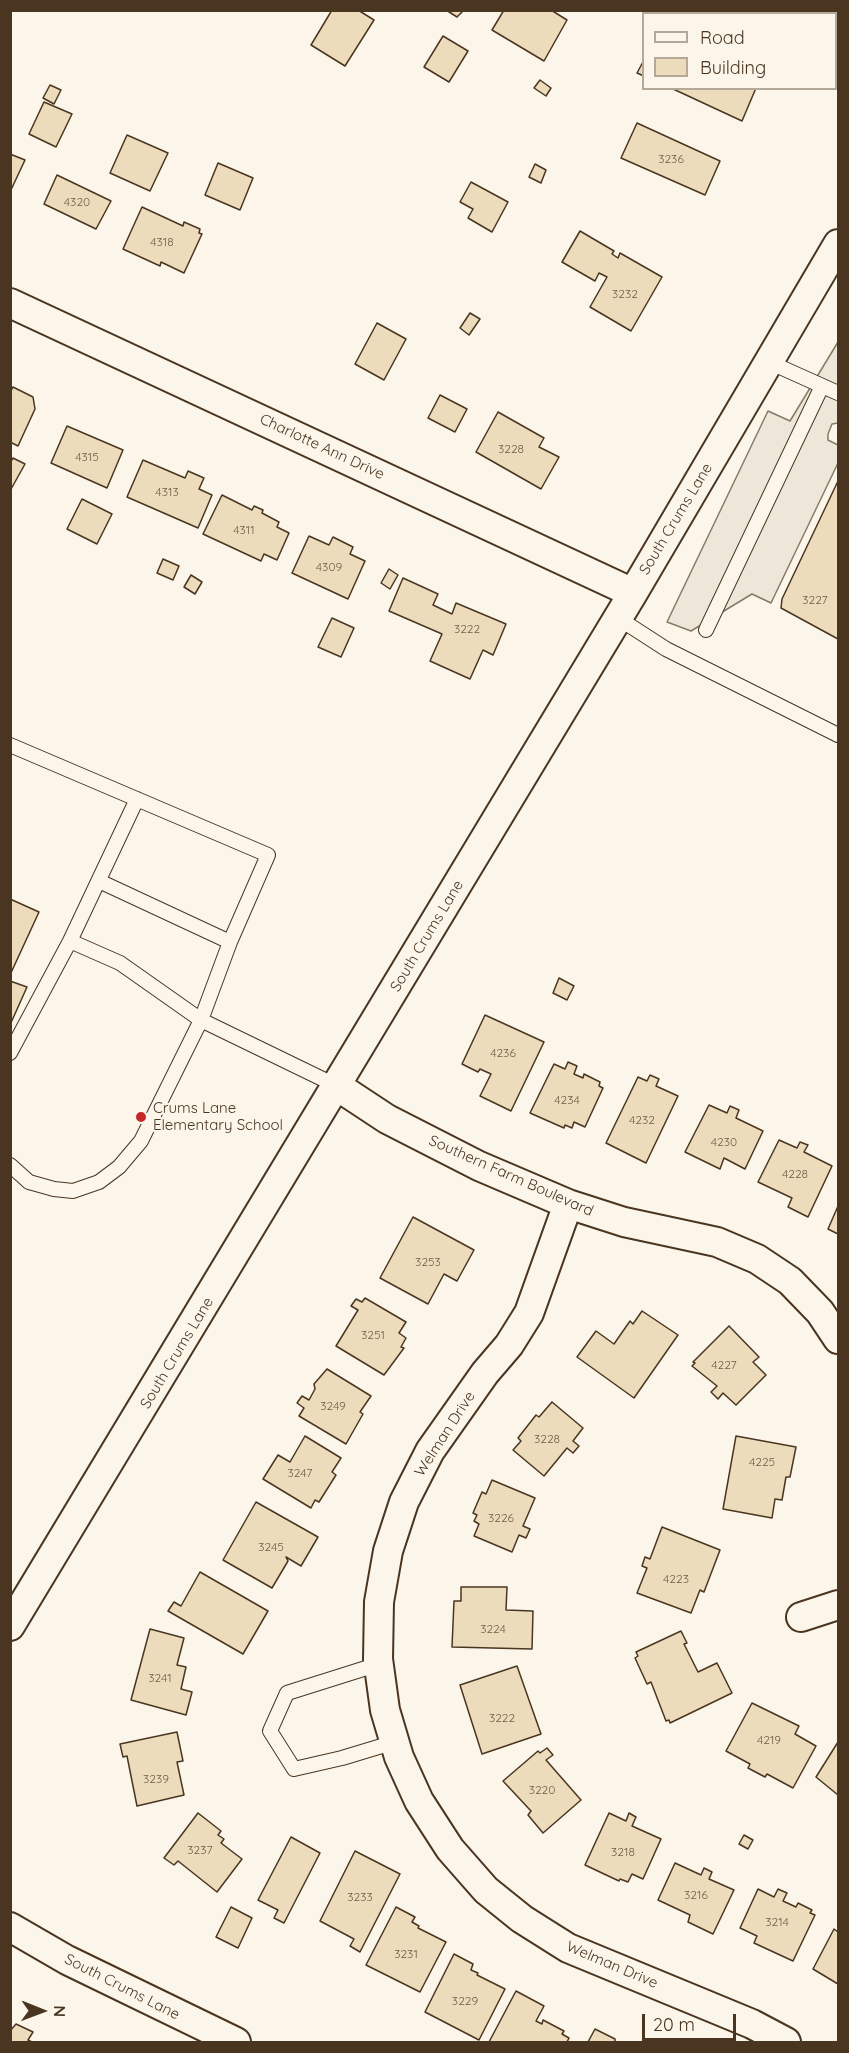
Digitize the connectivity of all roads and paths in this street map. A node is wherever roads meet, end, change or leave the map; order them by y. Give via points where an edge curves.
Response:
1 (838, 244) edge
2 (10, 303) edge
3 (769, 362) junction
4 (822, 386) junction
5 (838, 393) edge
6 (633, 593) junction
7 (618, 618) junction
8 (706, 630) dead end
9 (838, 735) edge
10 (10, 745) edge
11 (137, 799) junction
12 (99, 881) junction
13 (70, 941) junction
14 (230, 942) junction
15 (201, 1020) junction
16 (10, 1053) edge
17 (337, 1086) junction
18 (10, 1165) edge
19 (567, 1204) junction
20 (838, 1339) edge
21 (838, 1605) edge
22 (801, 1617) dead end
23 (10, 1626) edge
24 (379, 1664) junction
25 (395, 1742) junction
26 (10, 1927) edge
27 (236, 2043) edge
28 (786, 2043) edge

1 - 3 street, South Crums Lane
2 - 6 street, Charlotte Ann Drive
3 - 4 lane
3 - 6 street, South Crums Lane
4 - 5 lane
4 - 8 lane
6 - 7 street, South Crums Lane
7 - 9 lane via 666,649
7 - 17 street, South Crums Lane
10 - 11 lane
11 - 12 lane
11 - 14 lane via 268,855
12 - 13 lane
12 - 14 lane
13 - 15 lane via 120,963
13 - 16 lane
14 - 15 lane
15 - 17 lane
15 - 18 lane via 141,1141 119,1167 99,1182 73,1191 29,1182
17 - 19 street, Southern Farm Boulevard via 387,1119 479,1166
17 - 23 street, South Crums Lane
19 - 20 street, Southern Farm Boulevard via 624,1222 717,1242 757,1259 790,1281 820,1312
19 - 24 street, Welman Drive via 529,1313 430,1451 404,1502 388,1551 379,1602
21 - 22 street
24 - 25 street, Welman Drive via 385,1710
24 - 25 lane via 287,1693 270,1731 294,1769
25 - 28 street, Welman Drive via 419,1801 450,1849 486,1890 522,1919 568,1948 752,2024
26 - 27 street, South Crums Lane via 77,1965

